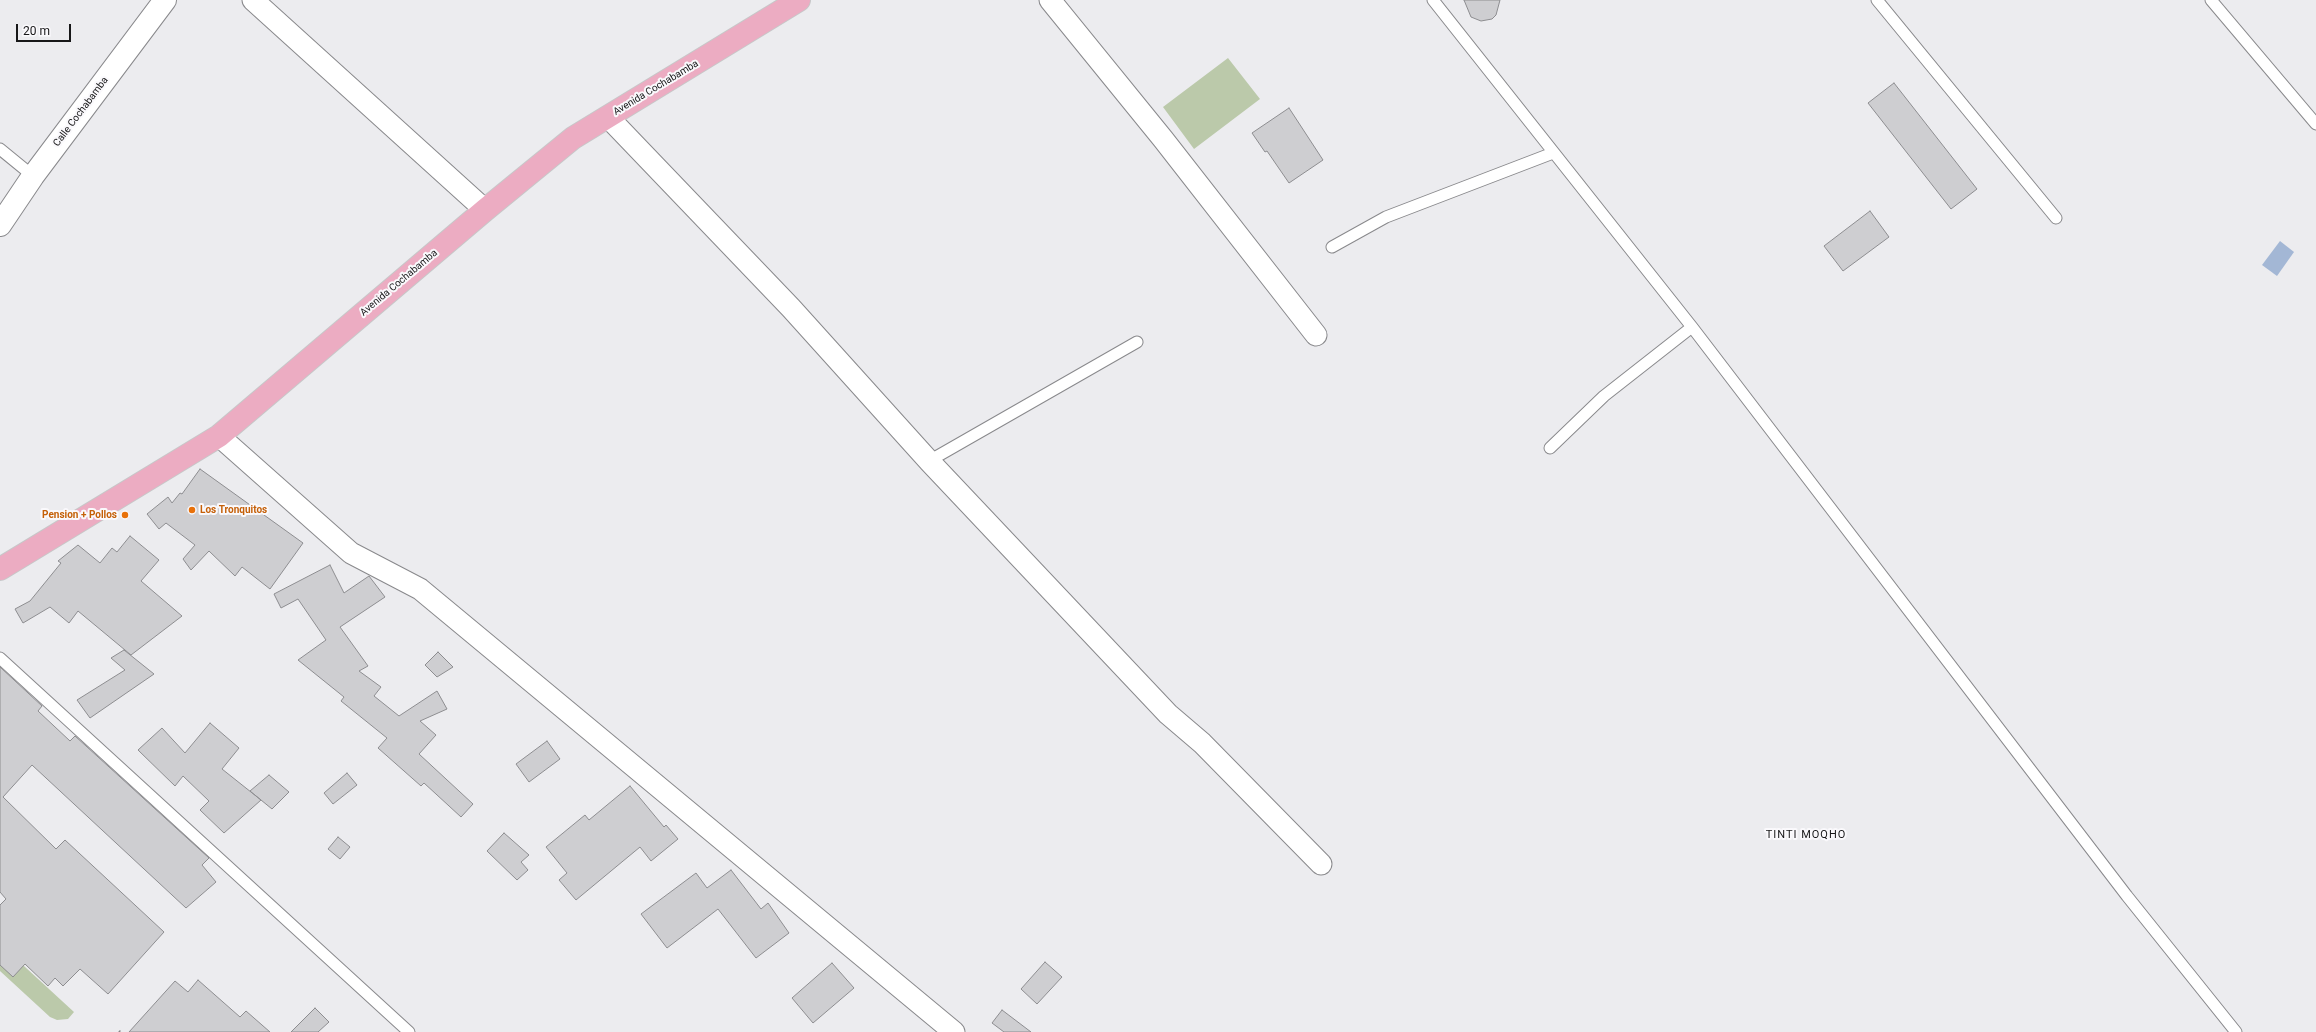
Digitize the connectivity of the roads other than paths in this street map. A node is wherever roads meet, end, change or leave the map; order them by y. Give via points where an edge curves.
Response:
1 (165, 0) edge
2 (253, 0) edge
3 (800, 0) edge
4 (1050, 0) edge
5 (1433, 0) edge
6 (1877, 0) edge
7 (2211, 0) edge
8 (608, 117) junction
9 (2316, 124) edge
10 (0, 149) edge
11 (1553, 153) junction
12 (33, 176) junction
13 (485, 210) junction
14 (2056, 218) dead end
15 (0, 225) edge
16 (1332, 247) dead end
17 (1692, 327) junction
18 (1316, 335) dead end
19 (1137, 342) dead end
20 (219, 436) junction
21 (1550, 448) dead end
22 (929, 461) junction
23 (0, 569) edge
24 (0, 658) edge
25 (1321, 864) dead end
26 (409, 1032) edge
27 (954, 1032) edge
28 (2236, 1032) edge

1 - 12 street, Calle Cochabamba
2 - 13 street
3 - 8 main road, Avenida Cochabamba
4 - 18 street via 1164,139
5 - 11 lane
6 - 14 lane
7 - 9 lane
8 - 13 main road, Avenida Cochabamba via 573,138
8 - 22 street via 791,308
10 - 12 lane
11 - 16 lane via 1386,217
11 - 17 lane
12 - 15 street, Calle Cochabamba
13 - 20 main road, Avenida Cochabamba
17 - 21 lane via 1604,396
17 - 28 lane via 2127,896
19 - 22 lane
20 - 23 main road, Avenida Cochabamba
20 - 27 street via 351,553 420,589
22 - 25 street via 1168,714 1202,743
24 - 26 lane

